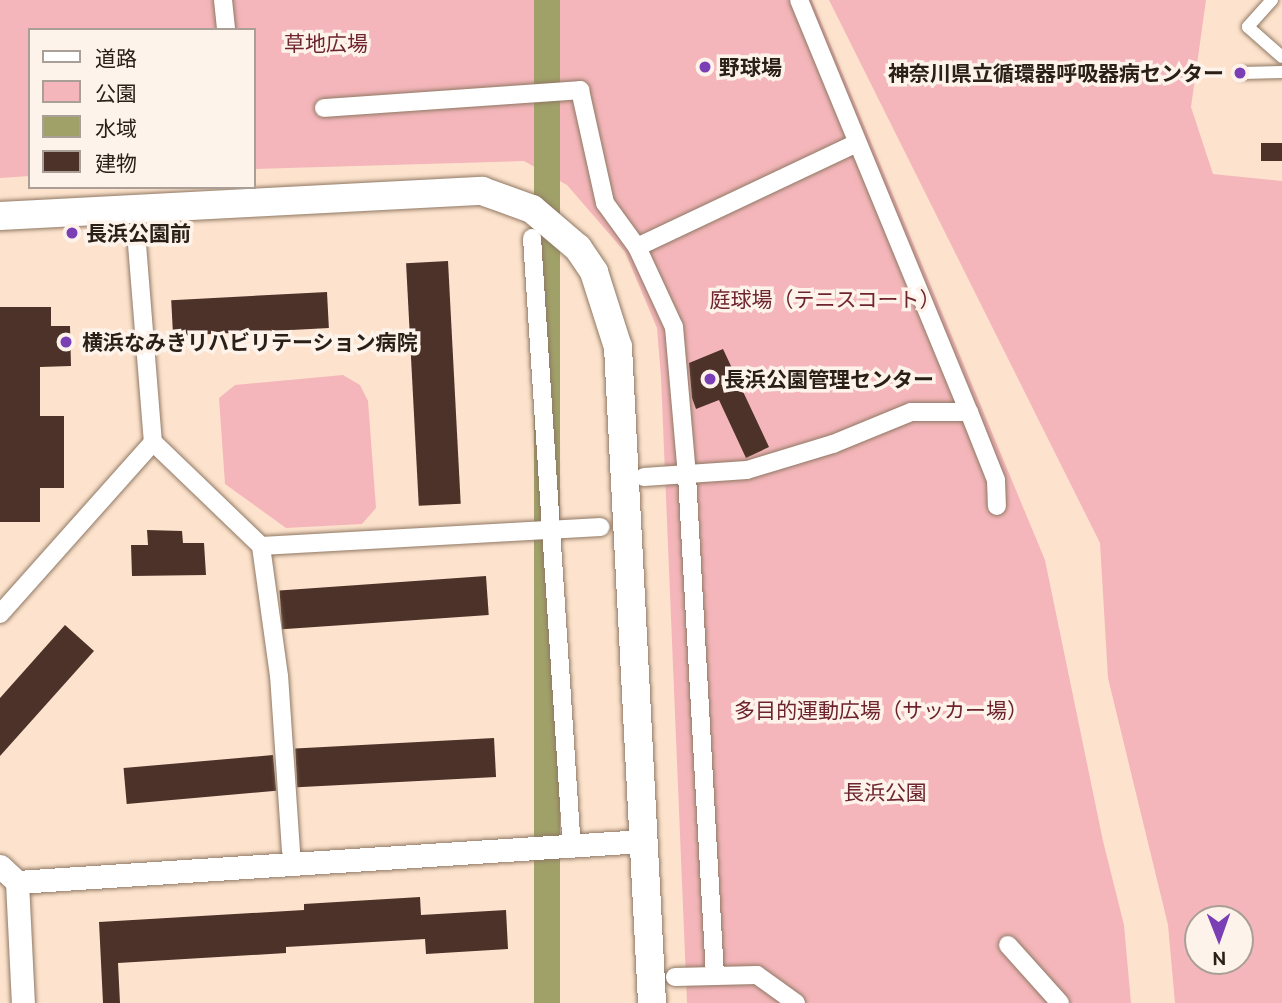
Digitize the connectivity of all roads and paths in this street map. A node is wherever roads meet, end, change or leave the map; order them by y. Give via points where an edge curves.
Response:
1 (223, 0) edge
2 (799, 0) edge
3 (1272, 0) edge
4 (226, 28) edge
5 (1282, 57) edge
6 (1282, 72) edge
7 (1242, 73) dead end
8 (324, 108) dead end
9 (855, 144) junction
10 (0, 216) edge
11 (136, 232) dead end
12 (532, 238) dead end
13 (637, 247) junction
14 (969, 412) junction
15 (153, 442) junction
16 (687, 476) junction
17 (644, 477) dead end
18 (997, 506) dead end
19 (600, 527) dead end
20 (555, 528) junction
21 (261, 546) junction
22 (0, 614) edge
23 (575, 840) junction
24 (642, 841) junction
25 (291, 851) dead end
26 (8, 874) edge
27 (1008, 945) dead end
28 (715, 976) junction
29 (675, 977) dead end
30 (23, 1003) edge
31 (652, 1003) edge
32 (796, 1003) edge
33 (1060, 1003) edge

1 - 4 street
2 - 9 street
3 - 5 lane via 1248,27
6 - 7 lane
8 - 13 street via 580,90 605,203
9 - 13 street
9 - 14 street
10 - 24 street via 482,191 532,209 578,248 594,272 618,347
11 - 15 street
12 - 20 street
13 - 16 street via 674,327
14 - 16 street via 911,412 833,444 747,470
14 - 18 street via 996,480
15 - 21 street
15 - 22 street
16 - 17 street
16 - 28 street
19 - 20 street
20 - 21 street
20 - 23 street
21 - 25 street via 279,676
23 - 24 street via 608,844
23 - 26 street
24 - 31 street
26 - 30 street
27 - 33 street
28 - 29 street
28 - 32 street via 757,975

